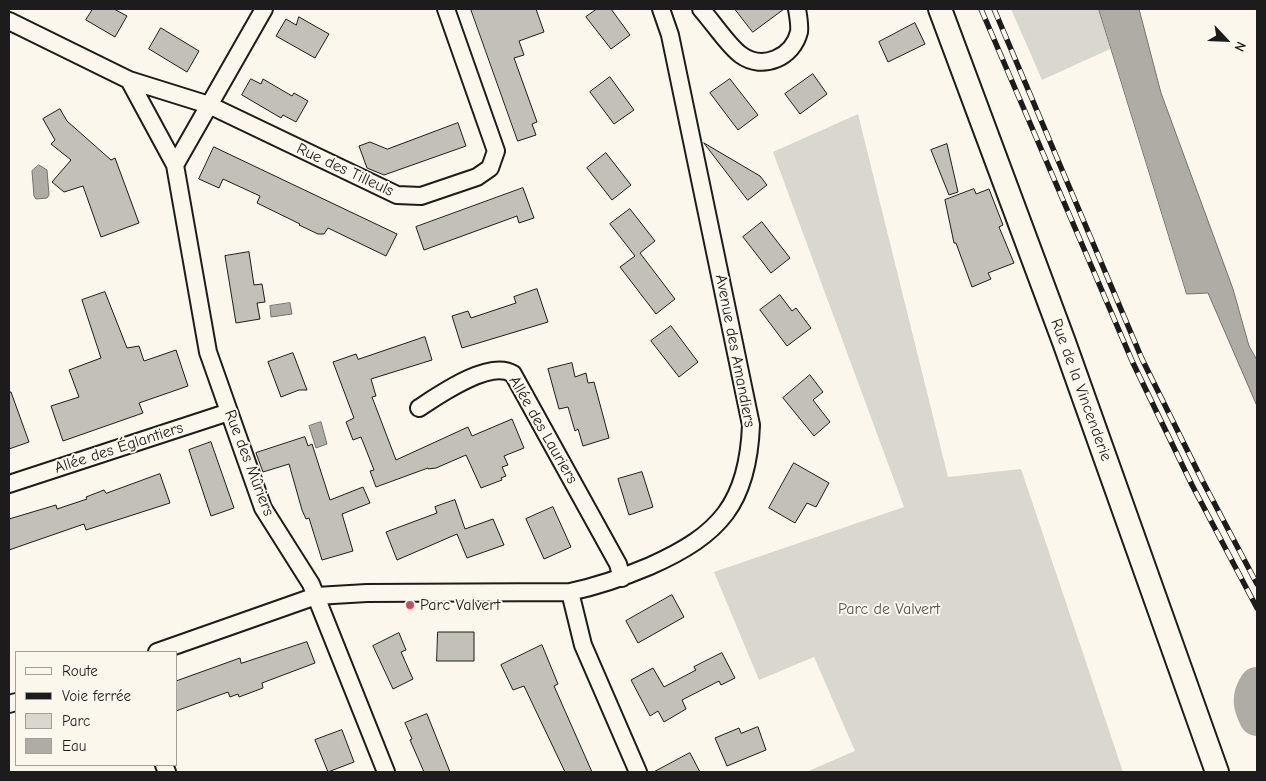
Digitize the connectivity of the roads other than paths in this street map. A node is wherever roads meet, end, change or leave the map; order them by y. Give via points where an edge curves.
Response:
1 (264, 9) edge
2 (446, 9) edge
3 (661, 9) edge
4 (701, 9) edge
5 (797, 9) edge
6 (940, 9) edge
7 (9, 21) edge
8 (129, 80) junction
9 (208, 105) junction
10 (175, 165) junction
11 (419, 408) dead end
12 (229, 412) junction
13 (9, 484) edge
14 (622, 578) junction
15 (570, 592) junction
16 (316, 596) junction
17 (160, 651) edge
18 (386, 772) edge
19 (638, 772) edge
20 (1217, 772) edge

1 - 9 street
2 - 9 street, Rue des Tilleuls via 496,151 490,168 477,177 421,196 397,196
3 - 14 street, Avenue des Amandiers via 670,35 746,397 751,425 750,457 732,504 718,523 700,539
4 - 5 street via 742,56 760,62 780,59 791,48 799,32
6 - 20 main road, Rue de la Vincenderie via 1064,342
7 - 8 street
8 - 9 street, Rue des Tilleuls
8 - 10 street, Rue des Mûriers
9 - 10 street
10 - 12 street, Rue des Mûriers via 208,352
11 - 14 street, Allée des Lauriers via 453,385 495,370 508,370 513,374 618,564
12 - 13 street, Allée des Églantiers
12 - 16 street, Rue des Mûriers via 263,508
14 - 15 street, Avenue des Amandiers
15 - 16 street, Avenue des Amandiers
15 - 19 street via 583,645
16 - 17 street, Avenue des Amandiers
16 - 18 street, Rue des Mûriers

